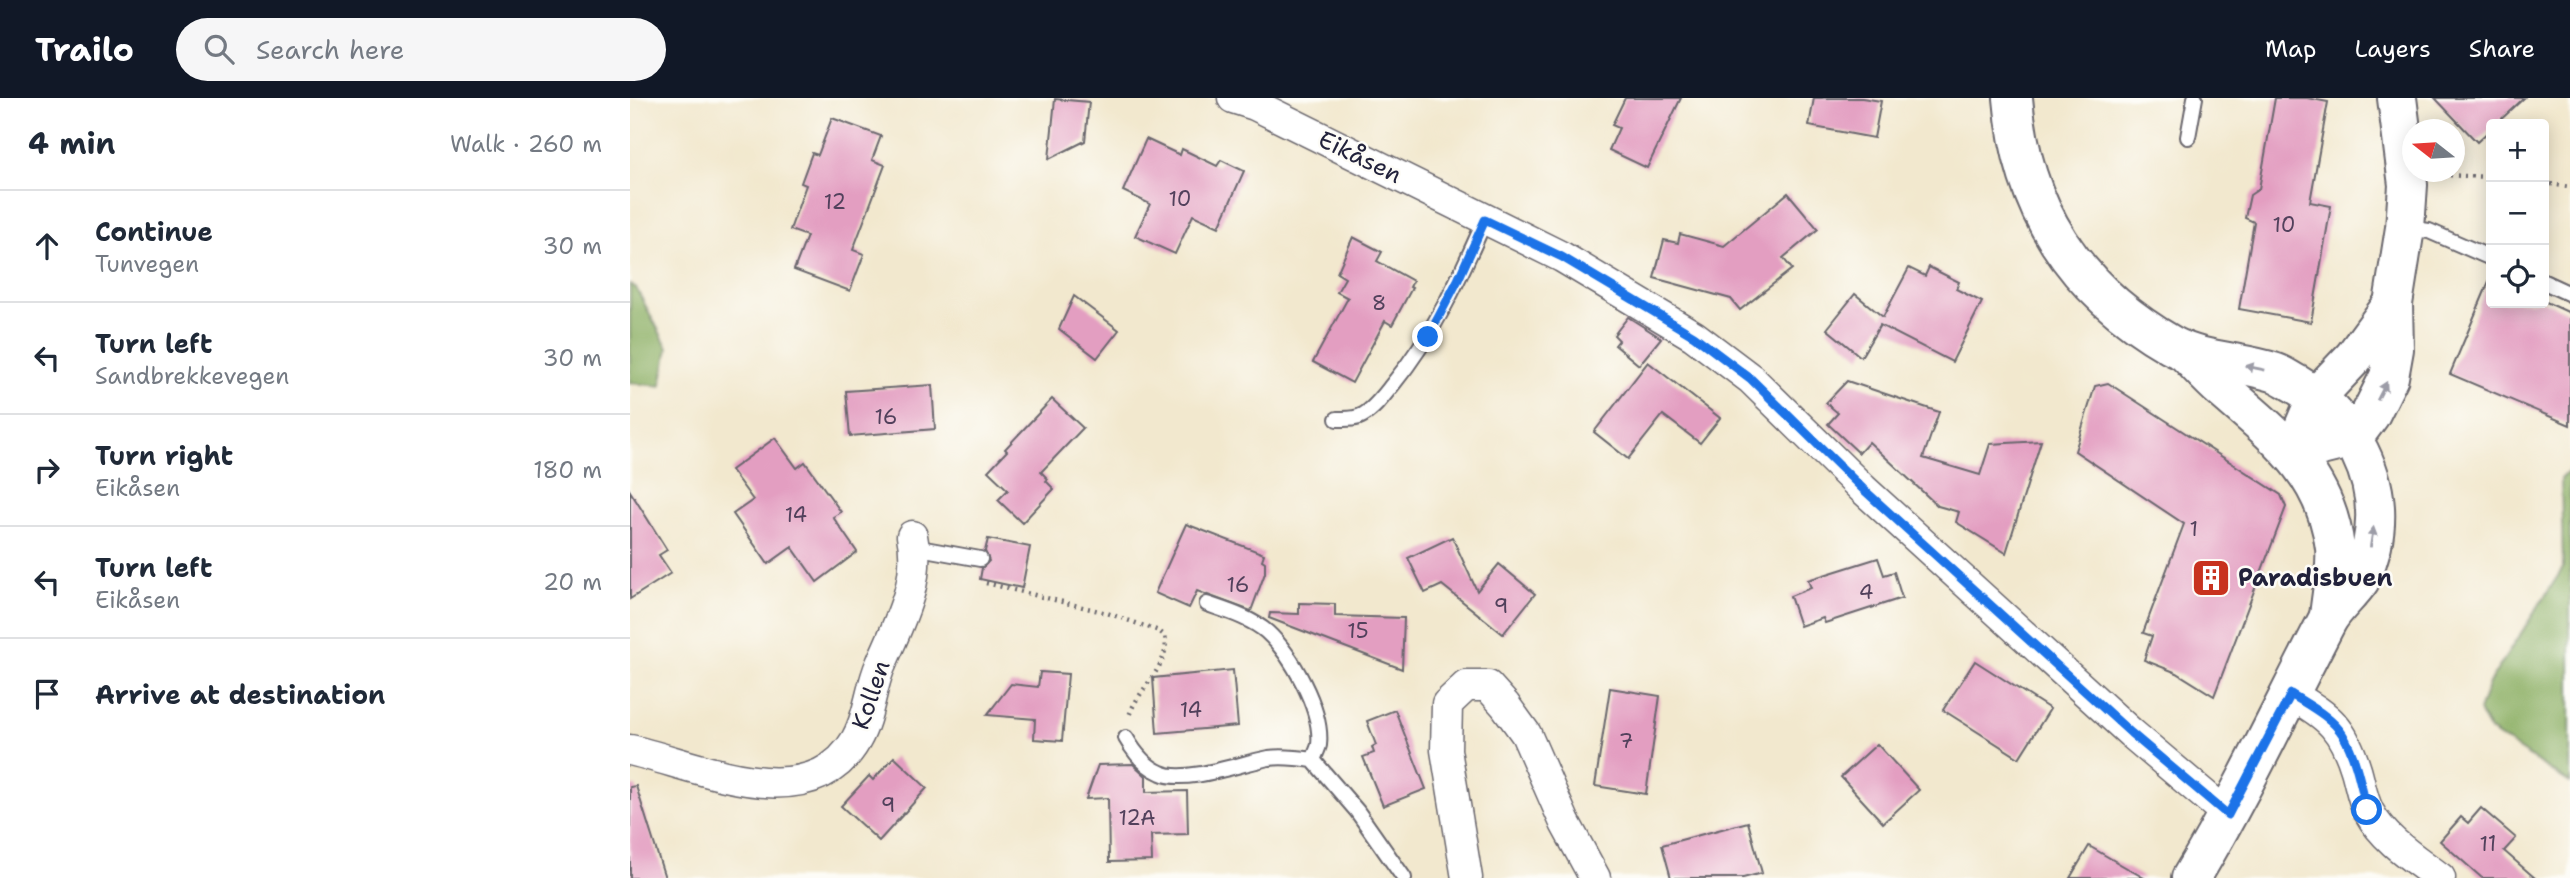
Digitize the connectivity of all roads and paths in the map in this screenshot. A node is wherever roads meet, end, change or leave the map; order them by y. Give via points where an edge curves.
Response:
1 (1233, 98) edge
2 (2013, 98) edge
3 (2195, 98) edge
4 (2397, 98) edge
5 (2188, 137) dead end
6 (2465, 176) edge
7 (2486, 177) edge
8 (2549, 184) edge
9 (2570, 187) edge
10 (1485, 220) junction
11 (2405, 228) junction
12 (2486, 256) edge
13 (2549, 284) edge
14 (2570, 294) edge
15 (2393, 304) junction
16 (2185, 352) junction
17 (2317, 396) junction
18 (1337, 419) dead end
19 (2353, 438) junction
20 (2293, 453) junction
21 (913, 542) joint
22 (955, 555) junction
23 (980, 559) dead end
24 (1208, 604) dead end
25 (2329, 617) junction
26 (2291, 694) junction
27 (1126, 738) joint
28 (630, 750) edge
29 (1313, 760) junction
30 (2228, 815) junction
31 (1404, 878) edge
32 (1467, 878) edge
33 (1595, 878) edge
34 (2190, 878) edge
35 (2440, 878) edge

1 - 10 street, Eikåsen
2 - 16 main road via 2024,168 2045,222 2084,278 2106,300
3 - 5 lane
4 - 11 main road via 2408,185
6 - 7 path
8 - 9 path
10 - 18 lane via 1416,356 1365,414
10 - 30 street, Eikåsen via 1562,257 1683,329 1751,379 1863,489
11 - 12 lane via 2429,231
11 - 15 main road
13 - 14 lane
15 - 17 main road via 2354,357
19 -> 15 main road via 2389,377
17 -> 16 main road via 2274,372
16 - 20 main road
17 - 19 main road
17 - 20 main road
19 - 20 main road
25 -> 19 main road via 2361,578 2372,544 2376,508
20 - 25 main road via 2318,487 2329,515 2335,550
21 - 22 lane
21 - 28 street, Kollen via 912,581 905,606 874,679 857,739 820,775 748,782
22 - 23 lane
22 - 27 path via 977,580 1107,612 1165,636 1164,659 1131,711
24 - 29 lane via 1265,631 1289,657 1317,721 1319,745
25 - 26 main road
26 - 30 main road
26 - 35 street via 2322,713 2343,734 2367,810 2378,826
27 - 29 lane via 1144,761 1168,775 1197,775 1272,758
29 - 31 lane via 1357,811
30 - 34 main road
32 - 33 street via 1446,750 1447,704 1466,686 1488,686 1526,734

